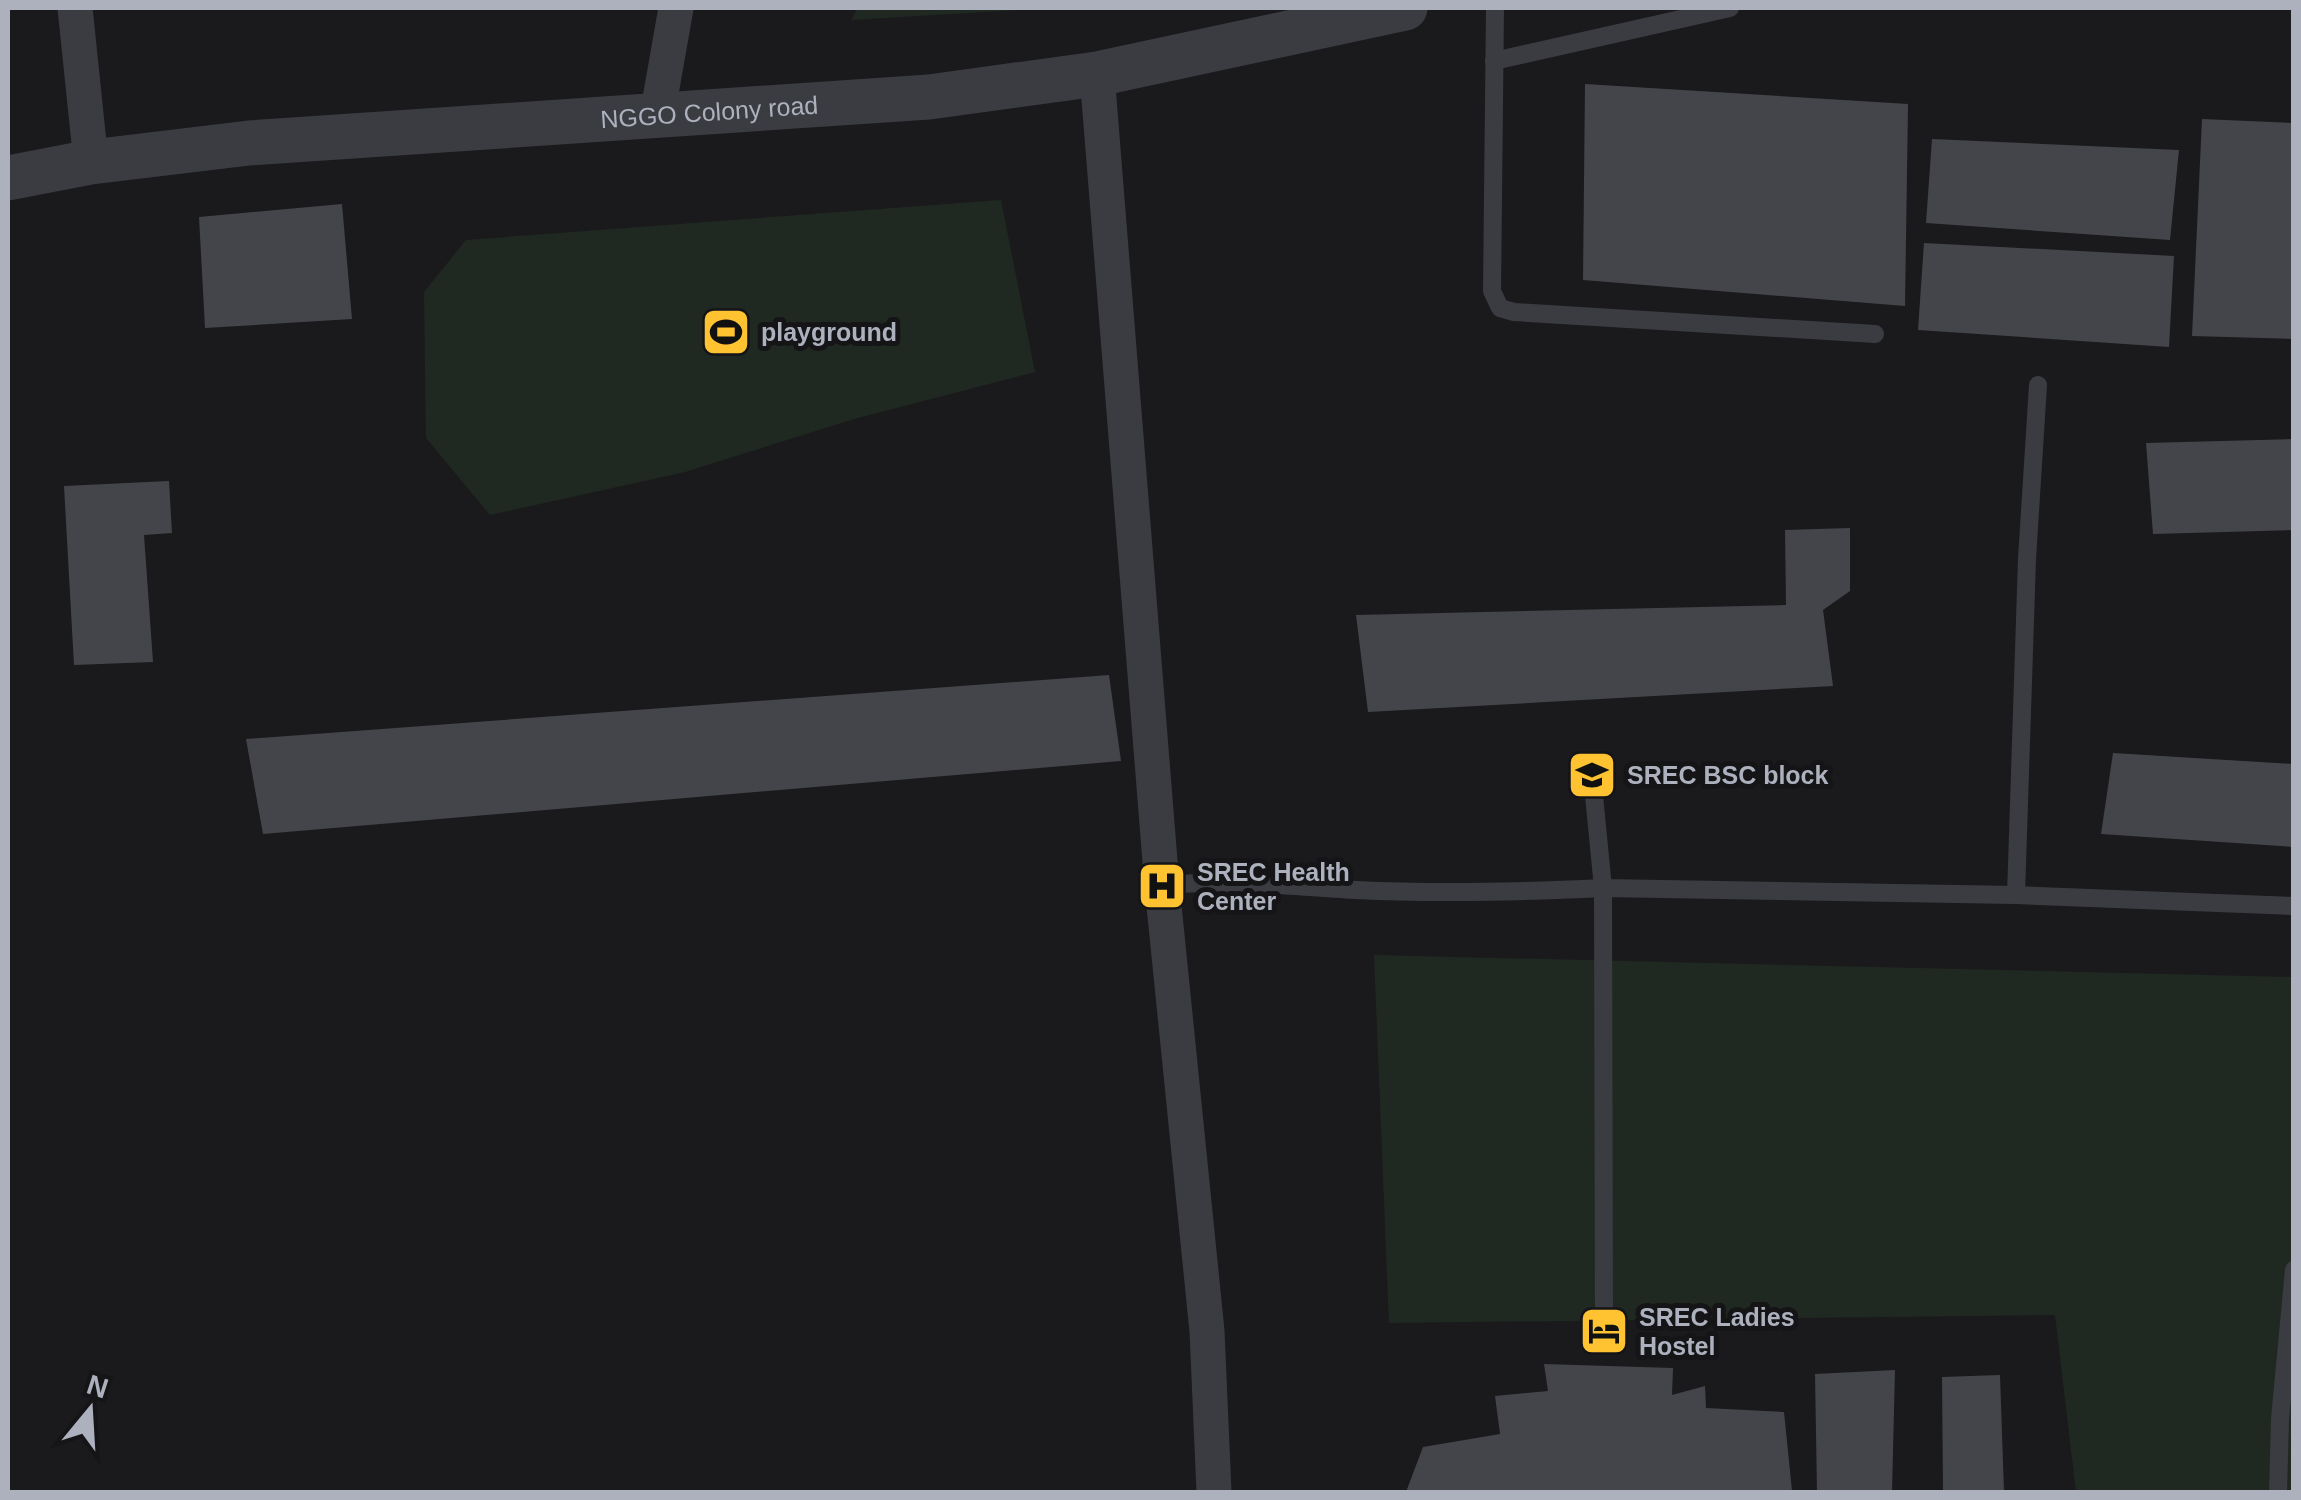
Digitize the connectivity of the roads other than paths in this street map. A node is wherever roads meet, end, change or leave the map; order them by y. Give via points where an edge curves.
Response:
1 (75, 8) edge
2 (676, 8) edge
3 (1405, 8) edge
4 (1495, 8) edge
5 (1730, 8) edge
6 (1494, 61) junction
7 (1097, 74) junction
8 (657, 116) junction
9 (91, 162) junction
10 (8, 178) edge
11 (1876, 334) dead end
12 (2038, 385) dead end
13 (1592, 774) dead end
14 (1162, 886) junction
15 (1604, 888) junction
16 (2016, 895) junction
17 (2294, 906) edge
18 (2294, 1270) edge
19 (1604, 1331) dead end
20 (1214, 1492) edge
21 (2278, 1492) edge

1 - 9 street
2 - 8 street
3 - 7 street, NGGO Colony road
4 - 6 lane
5 - 6 lane
6 - 11 lane via 1492,291 1500,308
7 - 8 street, NGGO Colony road via 928,97
7 - 14 street
8 - 9 street, NGGO Colony road via 249,144
9 - 10 street, NGGO Colony road
12 - 16 lane
13 - 15 lane
14 - 15 lane via 1204,881 1360,890
14 - 20 street via 1207,1331
15 - 16 lane
15 - 19 lane
16 - 17 lane
18 - 21 lane

